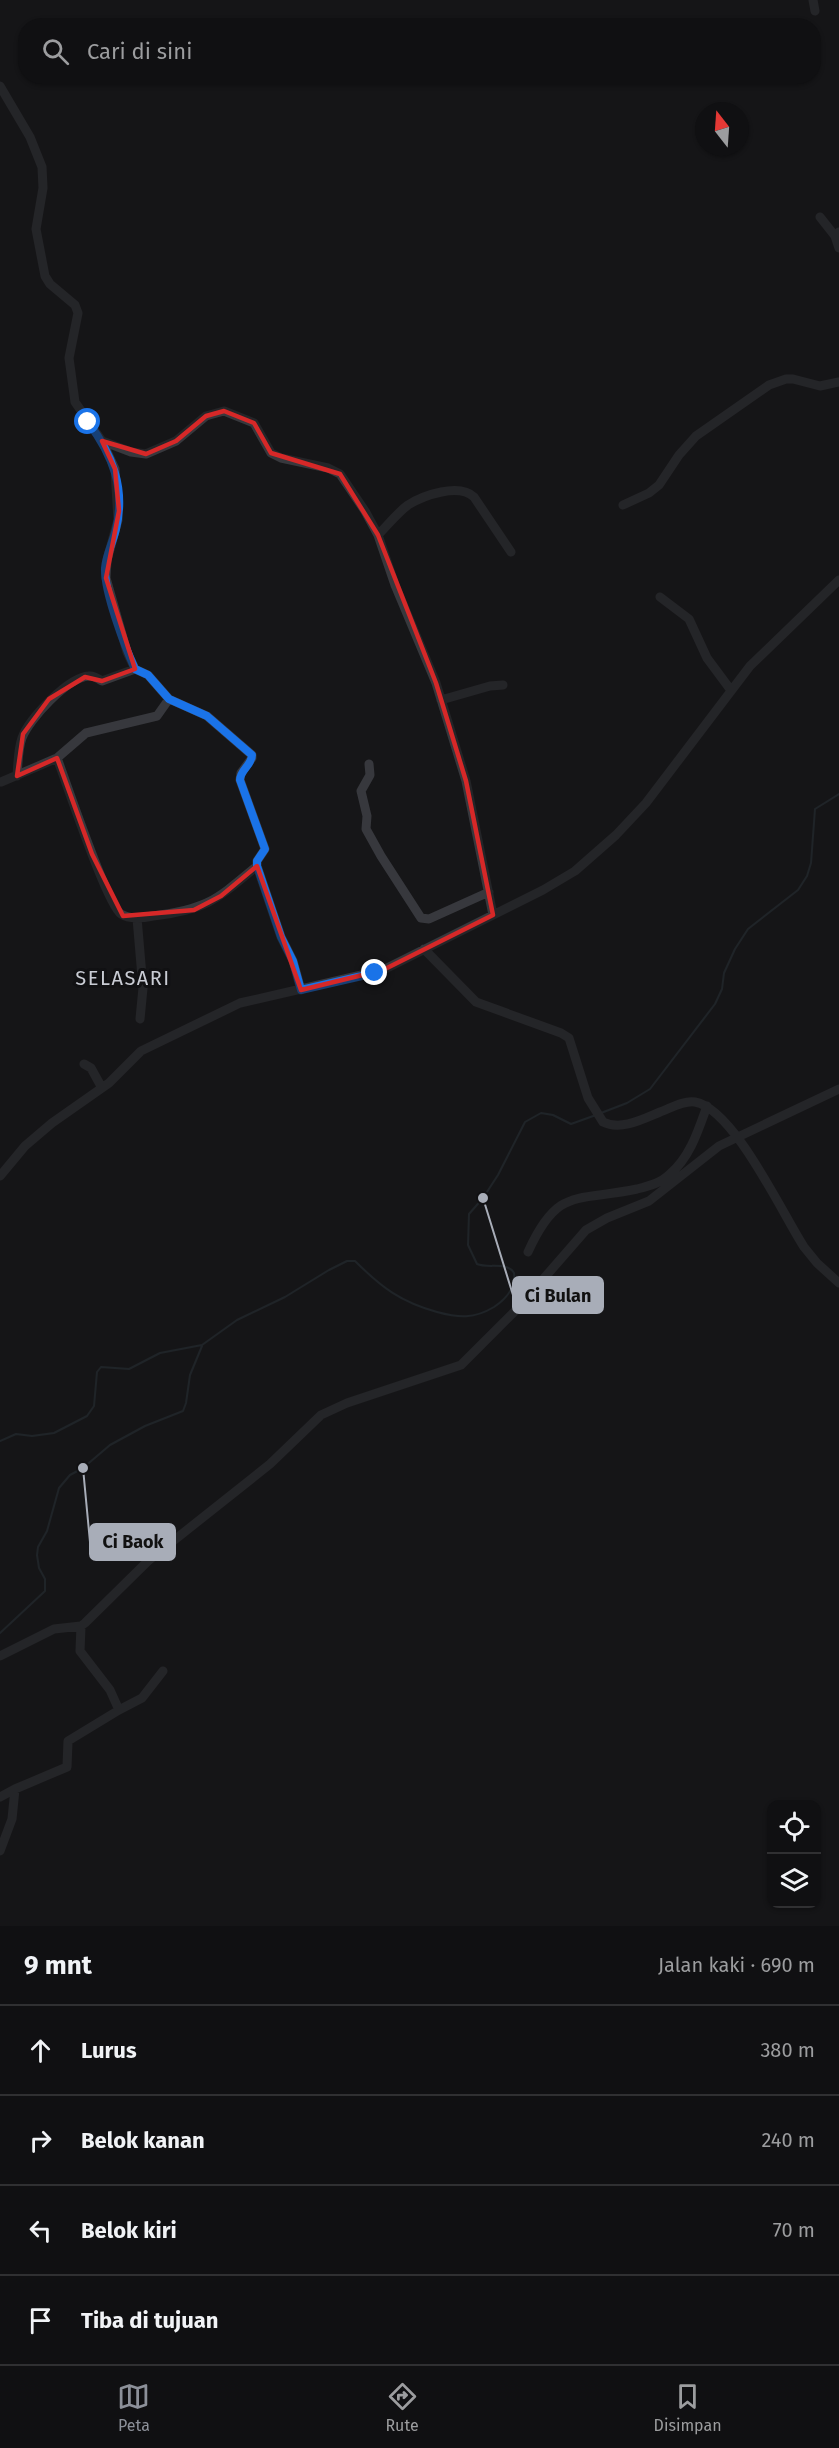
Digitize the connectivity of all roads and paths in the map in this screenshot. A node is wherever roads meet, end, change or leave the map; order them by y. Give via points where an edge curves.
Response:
1 (813, 0) edge
2 (815, 11) dead end
3 (0, 86) edge
4 (820, 217) dead end
5 (837, 234) edge
6 (839, 248) edge
7 (839, 382) edge
8 (102, 441) junction
9 (623, 505) dead end
10 (378, 535) junction
11 (511, 552) dead end
12 (839, 580) edge
13 (660, 597) dead end
14 (135, 669) junction
15 (502, 685) dead end
16 (730, 689) junction
17 (169, 699) junction
18 (441, 700) junction
19 (57, 758) junction
20 (369, 764) dead end
21 (17, 776) junction
22 (1, 782) edge
23 (257, 866) junction
24 (489, 892) junction
25 (493, 915) junction
26 (137, 918) junction
27 (424, 949) junction
28 (301, 990) junction
29 (140, 1019) dead end
30 (84, 1064) dead end
31 (102, 1088) junction
32 (839, 1089) edge
33 (706, 1107) junction
34 (738, 1136) junction
35 (0, 1176) edge
36 (528, 1252) dead end
37 (839, 1283) edge
38 (81, 1626) junction
39 (0, 1656) edge
40 (163, 1671) dead end
41 (119, 1710) junction
42 (15, 1789) junction
43 (0, 1797) edge
44 (0, 1851) edge

1 - 2 street
3 - 8 street via 39,156 43,178 37,242 45,276 77,308 69,358 73,392 79,409
4 - 5 street
5 - 6 street
7 - 9 street via 820,386 786,379 769,385 696,436 659,485
8 - 10 street via 146,454 176,441 206,416 224,411 242,416 254,423 271,453 340,474
8 - 14 street via 115,469 118,511 106,578
10 - 11 street via 409,504 438,493 466,491
10 - 18 street
12 - 16 street
13 - 16 street via 689,619 707,658
14 - 17 street via 148,675
14 - 21 street via 102,681 94,676 85,677 49,699 23,734
15 - 18 street
16 - 25 street via 668,775 616,835 557,882
17 - 19 street via 157,716 86,734
17 - 23 street via 207,716 252,755 240,780 265,849
18 - 24 street via 466,781
19 - 21 street
19 - 26 street via 115,907 123,916
20 - 24 street via 370,776 361,791 366,829 421,918 429,919
21 - 22 street
23 - 26 street via 206,905
23 - 28 street
24 - 25 street
25 - 27 street
26 - 29 street via 143,988
27 - 28 street via 375,973
27 - 33 street via 476,1002 569,1038 597,1115 608,1125 630,1124 687,1102
28 - 31 street via 240,1003 172,1036 135,1055
30 - 31 street via 91,1068
31 - 35 street via 25,1146
32 - 34 street
33 - 34 street
33 - 36 street via 689,1152 672,1173 647,1187 580,1196 564,1203 546,1218
34 - 37 street via 804,1247
34 - 38 street via 708,1153 649,1201 586,1230 518,1308 461,1365 321,1415 270,1464 148,1561
38 - 39 street via 54,1629
38 - 41 street via 80,1651 111,1690
40 - 41 street via 142,1698
41 - 42 street via 68,1741 68,1767
42 - 43 street
42 - 44 street via 12,1819

